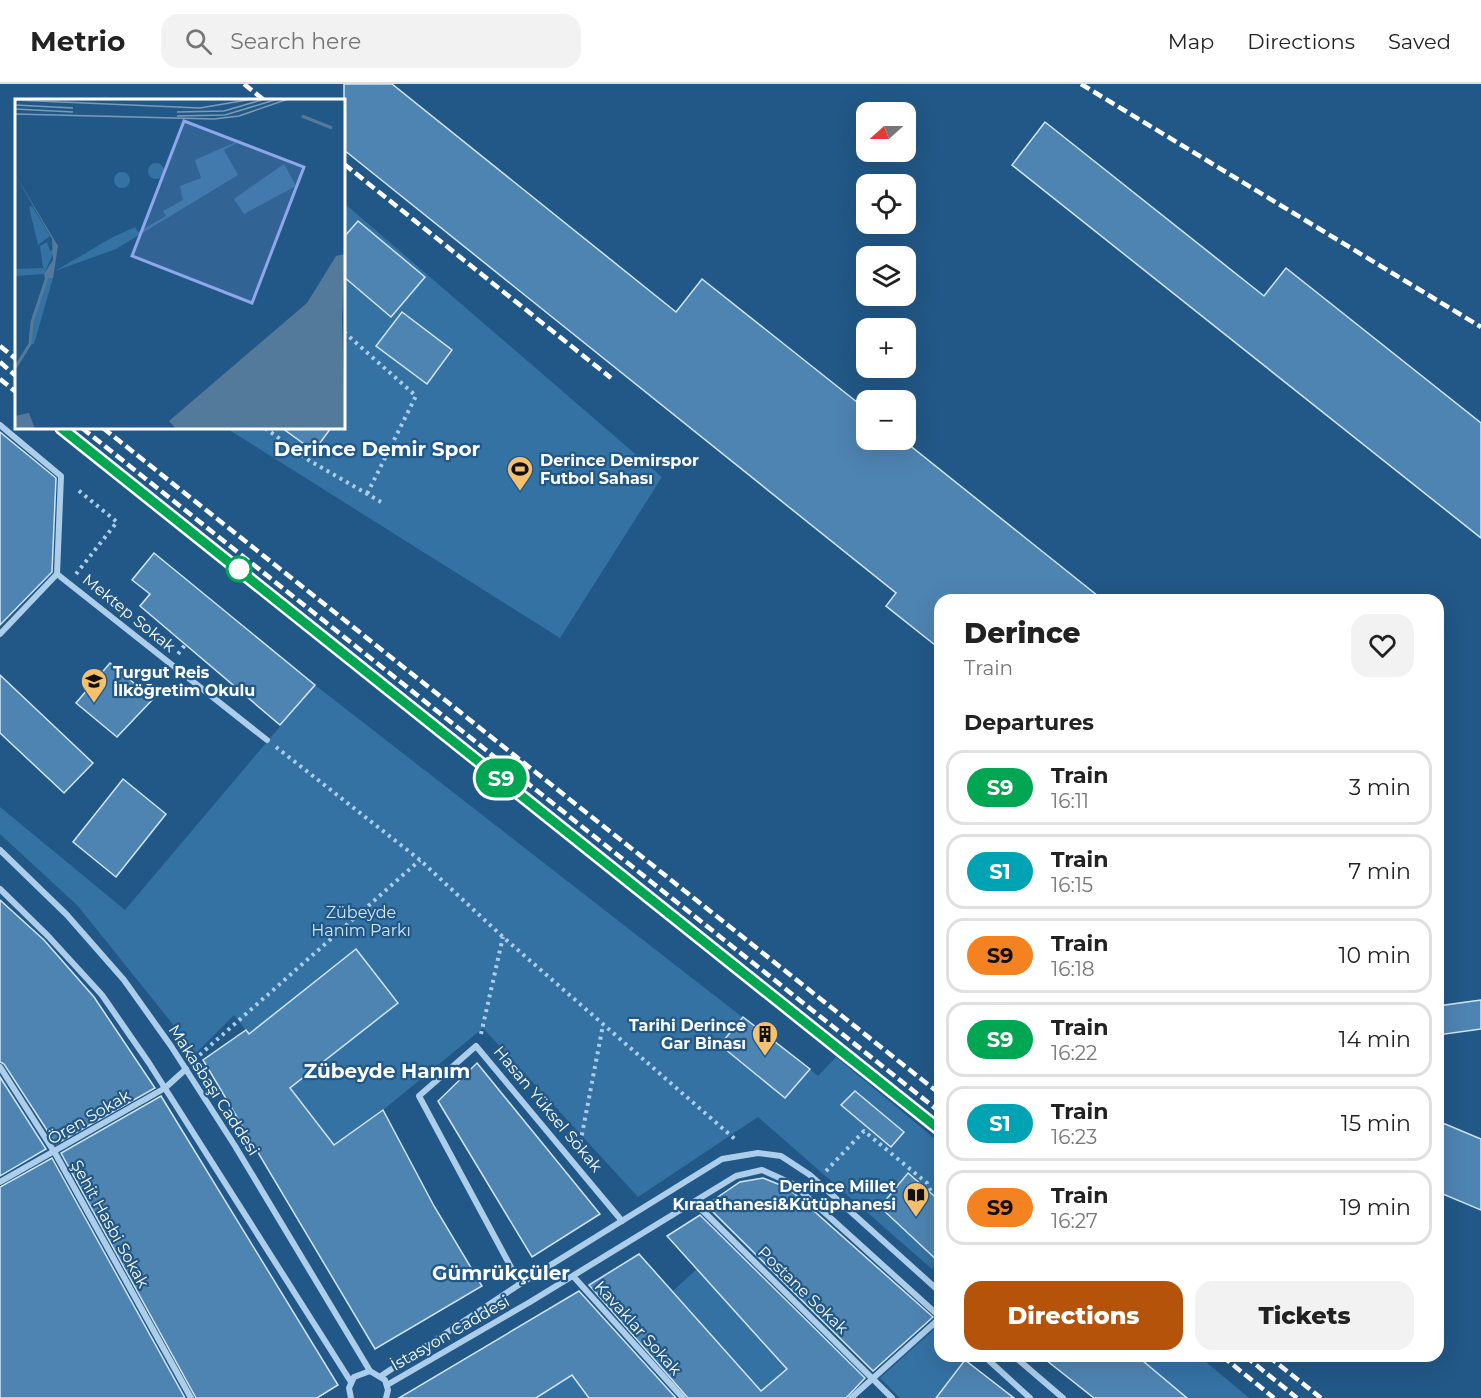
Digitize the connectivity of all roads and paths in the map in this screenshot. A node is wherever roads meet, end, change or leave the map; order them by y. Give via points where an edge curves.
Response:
1 (345, 333) edge
2 (0, 425) edge
3 (266, 429) edge
4 (78, 490) dead end
5 (367, 494) junction
6 (381, 502) dead end
7 (57, 574) junction
8 (69, 582) junction
9 (0, 634) edge
10 (267, 740) joint
11 (0, 850) edge
12 (420, 860) junction
13 (0, 889) edge
14 (503, 936) junction
15 (603, 1025) junction
16 (476, 1046) junction
17 (0, 1066) edge
18 (186, 1069) junction
19 (165, 1088) junction
20 (736, 1140) dead end
21 (55, 1153) junction
22 (576, 1163) junction
23 (820, 1177) dead end
24 (0, 1182) edge
25 (932, 1194) dead end
26 (694, 1202) junction
27 (622, 1221) junction
28 (573, 1276) junction
29 (520, 1284) junction
30 (934, 1287) edge
31 (934, 1313) edge
32 (934, 1323) edge
33 (991, 1362) edge
34 (1021, 1362) edge
35 (370, 1371) junction
36 (381, 1376) junction
37 (874, 1378) junction
38 (351, 1382) junction
39 (387, 1385) junction
40 (350, 1396) edge
41 (387, 1397) edge
42 (191, 1398) edge
43 (342, 1398) edge
44 (683, 1398) edge
45 (851, 1398) edge
46 (892, 1398) edge
47 (1030, 1398) edge
48 (1063, 1398) edge

1 - 5 path via 416,396
2 - 7 street, Mektep Sokak via 62,476
3 - 5 path via 310,461
4 - 8 path via 117,522
5 - 6 path
7 - 8 street, Mektep Sokak
7 - 9 street, Mektep Sokak
8 - 10 street, Mektep Sokak
10 - 12 path
11 - 18 street, Makasbaşı Caddesi via 67,915 124,980
12 - 14 path
12 - 18 path
13 - 19 street via 102,995
14 - 15 path
14 - 16 path
15 - 20 path
15 - 22 path
16 - 22 street, Hasan Yüksel Sokak
16 - 29 street, Hasan Yüksel Sokak via 419,1096
17 - 21 street, Şehit Hasbi Sokak
18 - 19 street, Ören Sokak
18 - 35 street, Makasbaşı Caddesi
19 - 21 street, Ören Sokak
19 - 38 street
21 - 24 street, Ören Sokak
21 - 42 street, Şehit Hasbi Sokak
22 - 27 street, Hasan Yüksel Sokak
23 - 25 path via 864,1131 927,1183
26 - 28 street, İstasyon Caddesi
26 - 31 street, İstasyon Caddesi via 736,1176 762,1170 793,1184
26 - 37 street, Postane Sokak
27 - 29 street, İstasyon Caddesi
27 - 30 street, İstasyon Caddesi via 723,1159 758,1153 781,1156 810,1175
28 - 39 street, İstasyon Caddesi
28 - 44 street, Kavaklar Sokak
29 - 36 street, İstasyon Caddesi
32 - 37 street
33 - 47 street
34 - 48 street
35 - 36 street, İstasyon Caddesi
35 - 38 street, İstasyon Caddesi
36 - 39 street, İstasyon Caddesi
37 - 45 street
37 - 46 street, Postane Sokak
38 - 40 street
39 - 41 street, İstasyon Caddesi
40 - 43 street

